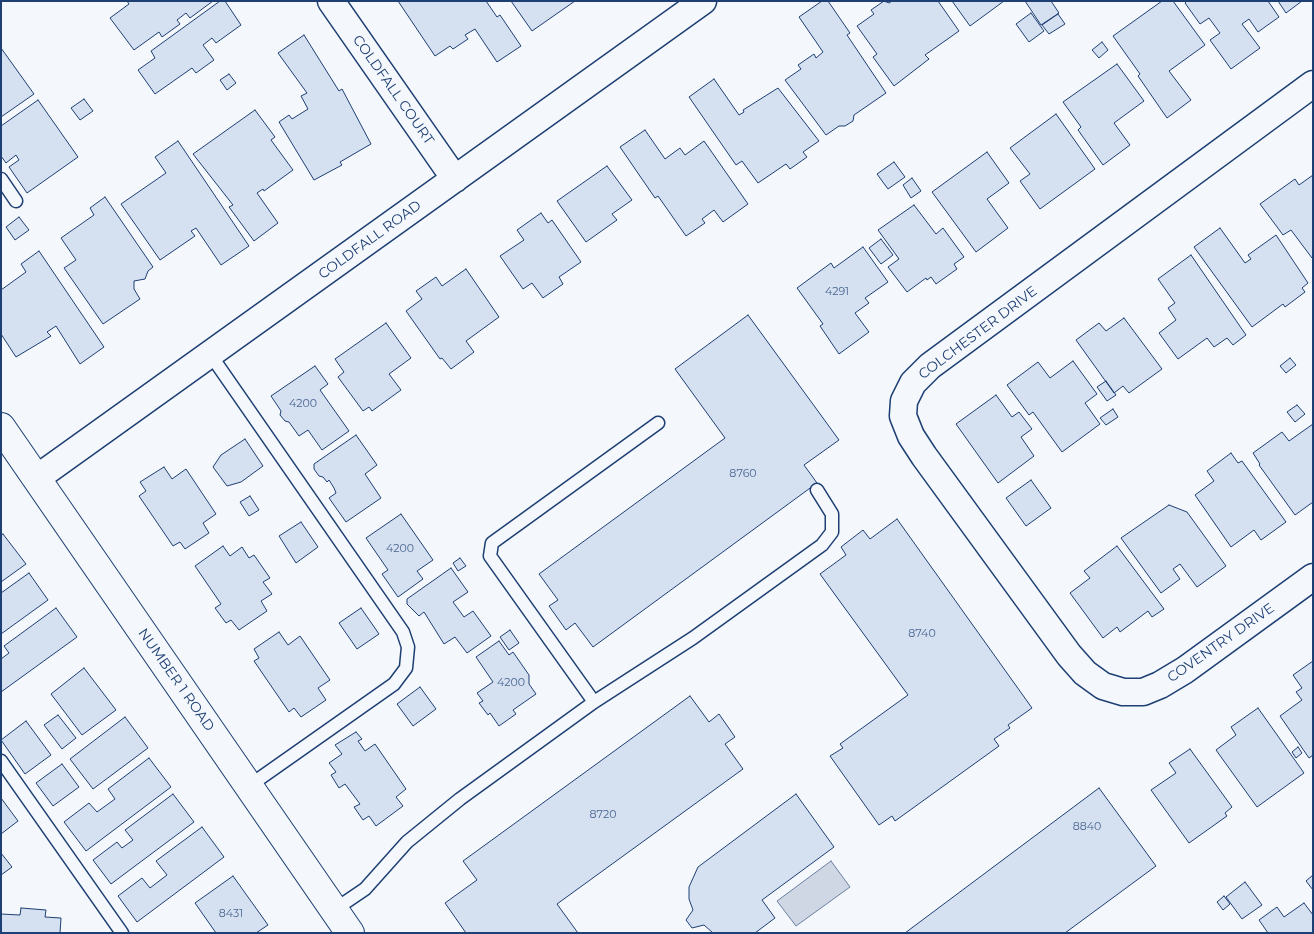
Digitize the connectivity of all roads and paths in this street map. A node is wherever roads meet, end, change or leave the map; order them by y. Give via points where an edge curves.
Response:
1 (331, 1) edge
2 (703, 1) edge
3 (1313, 84) edge
4 (1, 179) edge
5 (455, 179) junction
6 (16, 201) dead end
7 (210, 354) junction
8 (658, 423) dead end
9 (1, 427) edge
10 (36, 478) junction
11 (817, 490) dead end
12 (1313, 577) edge
13 (1123, 692) joint
14 (594, 702) junction
15 (1, 761) edge
16 (249, 786) junction
17 (334, 910) junction
18 (122, 933) edge
19 (350, 933) edge

1 - 5 street, COLDFALL COURT
2 - 5 street, COLDFALL ROAD
3 - 13 street, COLCHESTER DRIVE via 930,366 913,383 904,401 903,416 911,436 1069,655 1084,673 1103,686
4 - 6 lane
5 - 7 street, COLDFALL ROAD
7 - 10 street, COLDFALL ROAD
7 - 16 lane via 403,632 408,647 406,668 394,684
8 - 14 lane via 492,543 490,556
9 - 10 main road, NUMBER 1 ROAD
10 - 16 main road, NUMBER 1 ROAD
11 - 14 lane via 832,514 832,532 822,545 693,638
12 - 13 street, COVENTRY DRIVE via 1160,686 1142,692
14 - 17 lane via 424,826 365,889
15 - 18 lane
16 - 17 main road, NUMBER 1 ROAD
17 - 19 main road, NUMBER 1 ROAD

